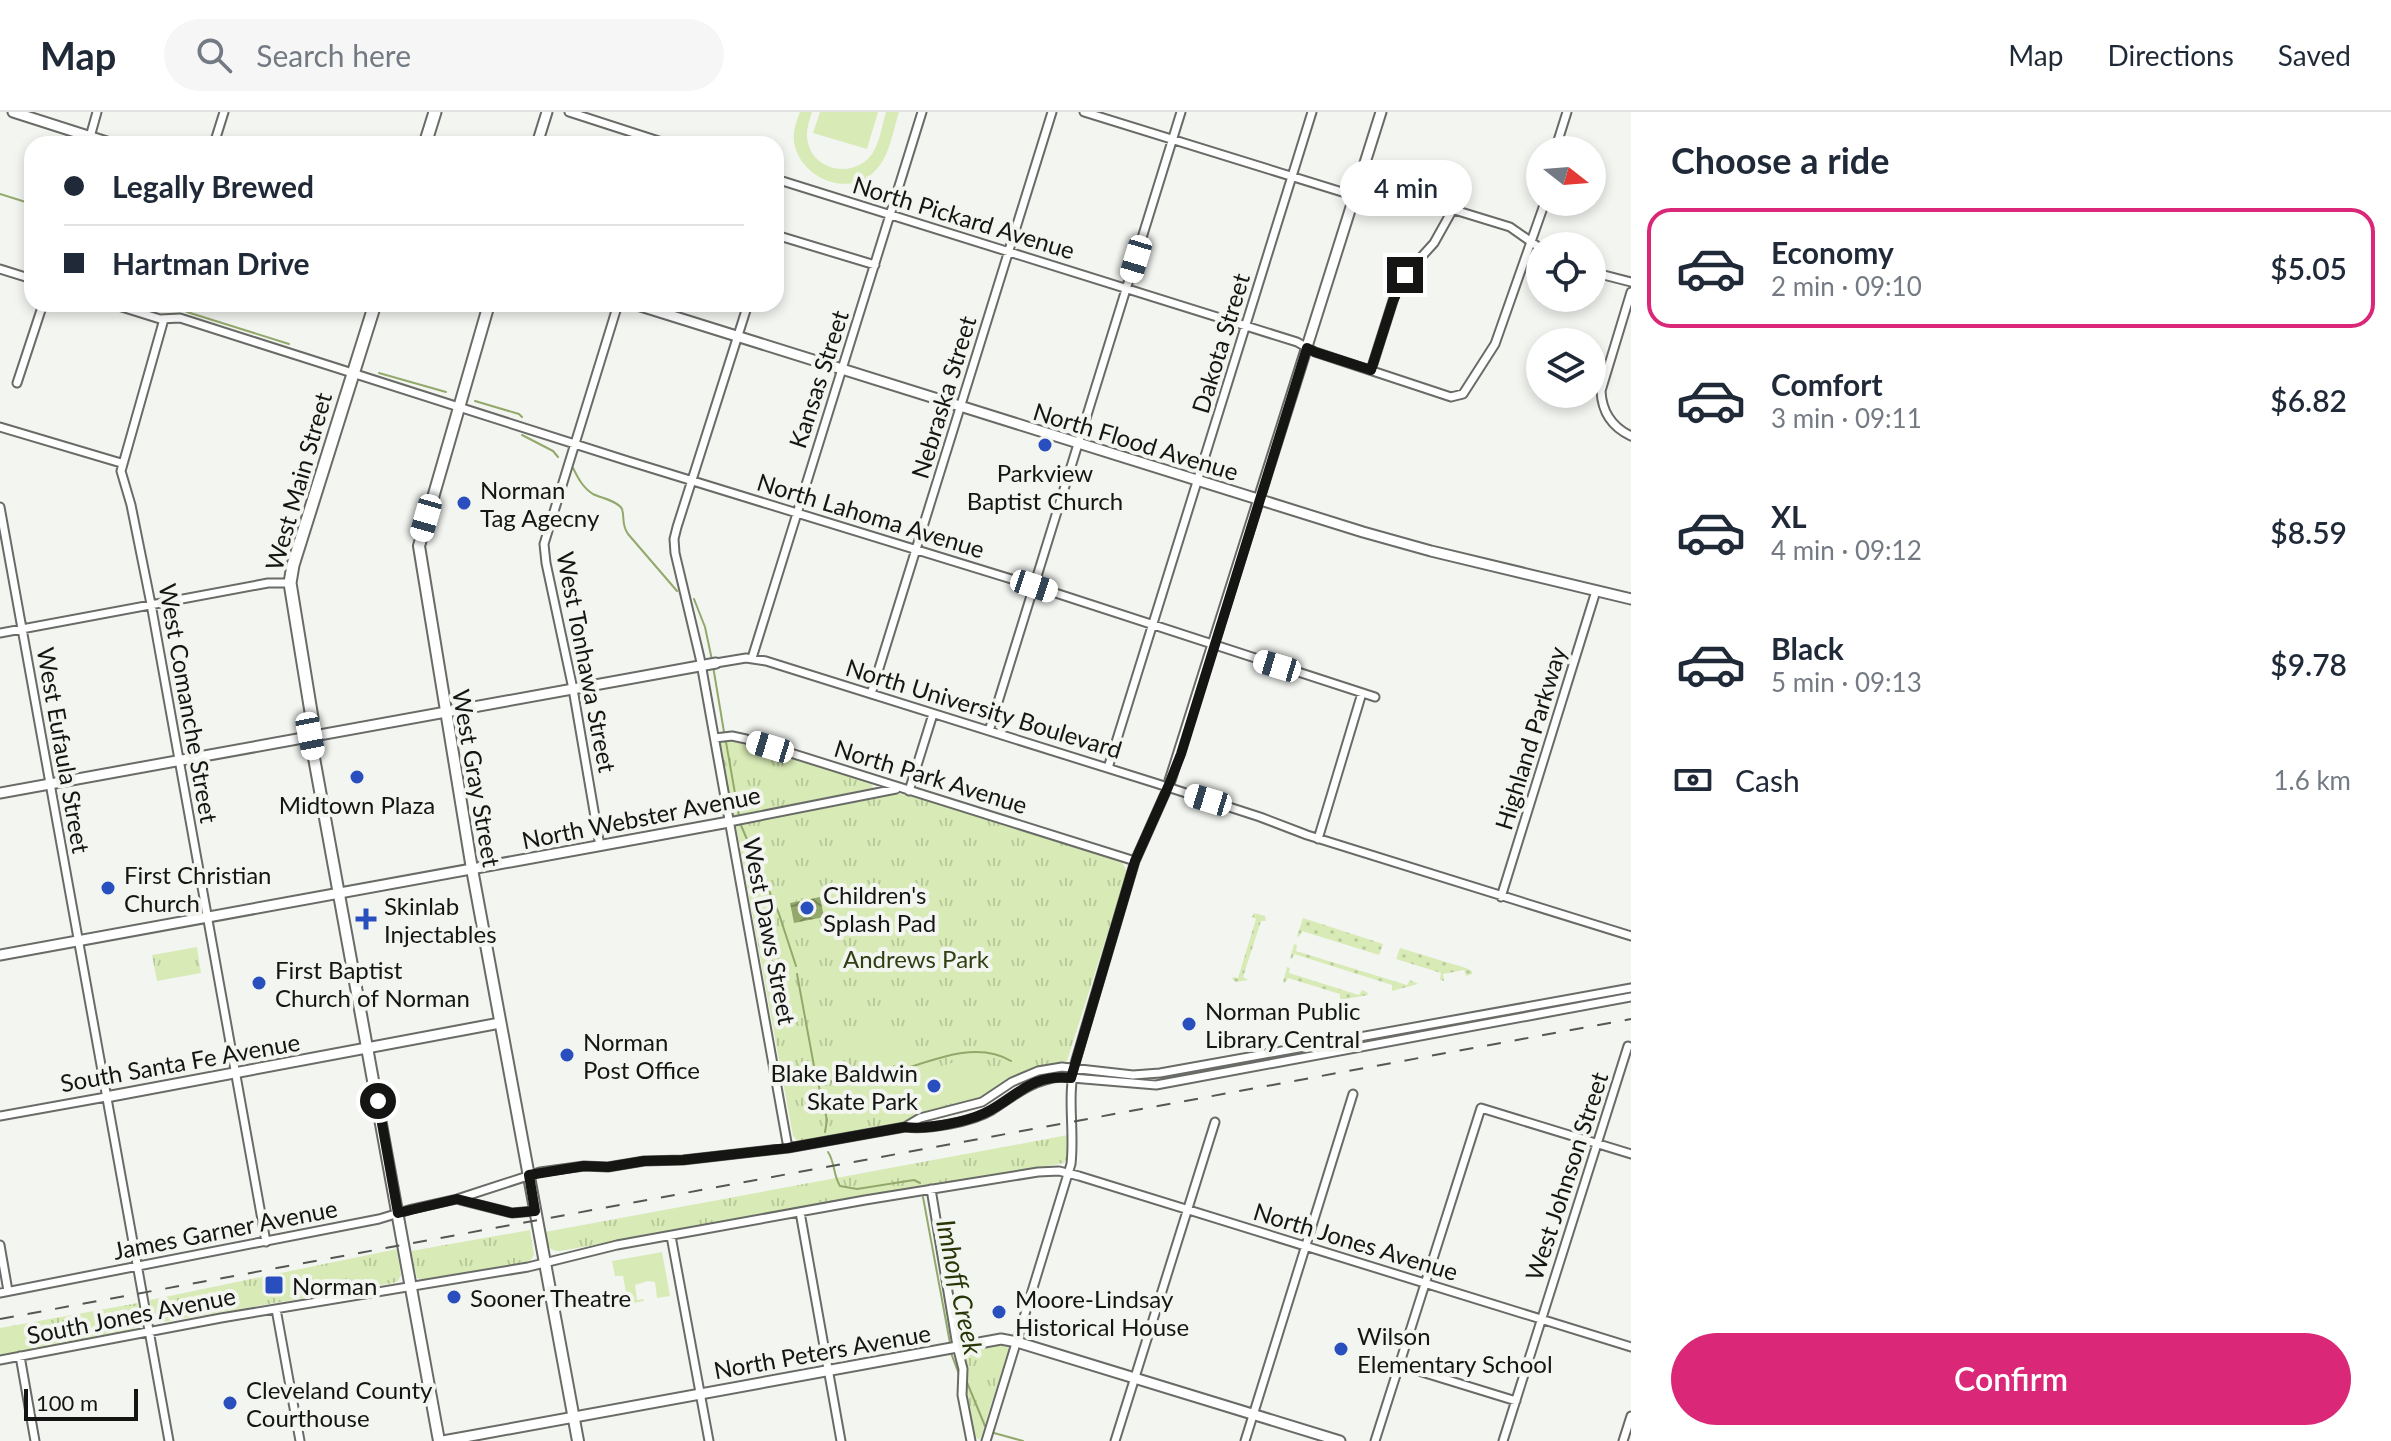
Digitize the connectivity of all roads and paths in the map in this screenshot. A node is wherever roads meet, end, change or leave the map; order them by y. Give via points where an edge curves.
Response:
1 (13, 112) edge
2 (97, 112) edge
3 (224, 112) edge
4 (435, 112) edge
5 (547, 112) edge
6 (569, 112) edge
7 (922, 112) edge
8 (1052, 112) edge
9 (1084, 112) edge
10 (1181, 112) edge
11 (1312, 112) edge
12 (1381, 112) edge
13 (1567, 112) edge
14 (87, 136) edge
15 (90, 136) edge
16 (216, 136) edge
17 (428, 136) edge
18 (540, 136) edge
19 (643, 136) edge
20 (1559, 136) edge
21 (1173, 139) junction
22 (1292, 176) junction
23 (1360, 181) junction
24 (784, 182) edge
25 (1355, 196) junction
26 (1453, 209) junction
27 (891, 215) junction
28 (784, 237) edge
29 (1526, 238) edge
30 (1008, 253) junction
31 (1526, 259) edge
32 (875, 265) junction
33 (0, 269) edge
34 (24, 276) edge
35 (1606, 276) edge
36 (1631, 282) edge
37 (1127, 289) junction
38 (1631, 292) edge
39 (40, 312) edge
40 (140, 312) edge
41 (372, 312) edge
42 (487, 312) edge
43 (615, 312) edge
44 (659, 312) edge
45 (745, 312) edge
46 (164, 319) junction
47 (1246, 326) junction
48 (737, 337) junction
49 (1307, 348) junction
50 (843, 369) junction
51 (1371, 370) junction
52 (353, 373) junction
53 (17, 383) dead end
54 (458, 406) junction
55 (960, 407) junction
56 (0, 427) edge
57 (1631, 436) edge
58 (573, 443) junction
59 (1079, 443) junction
60 (121, 463) junction
61 (692, 480) junction
62 (1198, 480) junction
63 (1260, 500) junction
64 (0, 507) edge
65 (797, 513) junction
66 (916, 549) junction
67 (290, 583) junction
68 (1034, 586) junction
69 (1596, 591) junction
70 (1631, 599) edge
71 (151, 604) junction
72 (1153, 625) junction
73 (22, 629) junction
74 (0, 633) edge
75 (1215, 645) junction
76 (752, 658) junction
77 (709, 665) junction
78 (573, 689) junction
79 (1362, 693) junction
80 (871, 694) junction
81 (1375, 697) dead end
82 (446, 712) junction
83 (933, 714) junction
84 (989, 731) junction
85 (310, 736) junction
86 (715, 738) junction
87 (179, 761) junction
88 (1108, 768) junction
89 (50, 784) junction
90 (1168, 787) junction
91 (906, 790) junction
92 (0, 793) edge
93 (729, 822) junction
94 (1318, 839) junction
95 (600, 846) junction
96 (1135, 861) junction
97 (472, 869) junction
98 (341, 893) junction
99 (1501, 897) junction
100 (207, 917) junction
101 (1631, 936) edge
102 (78, 940) junction
103 (0, 955) edge
104 (1631, 988) edge
105 (1631, 997) edge
106 (500, 1023) junction
107 (1628, 1046) dead end
108 (368, 1049) junction
109 (1073, 1068) junction
110 (235, 1073) junction
111 (1071, 1078) junction
112 (1353, 1094) dead end
113 (106, 1097) junction
114 (0, 1116) edge
115 (1215, 1122) dead end
116 (905, 1127) junction
117 (1597, 1143) junction
118 (788, 1148) junction
119 (1631, 1154) edge
120 (1069, 1174) junction
121 (529, 1175) junction
122 (931, 1189) junction
123 (457, 1199) junction
124 (1188, 1210) junction
125 (535, 1211) junction
126 (800, 1212) junction
127 (398, 1213) junction
128 (671, 1236) junction
129 (266, 1242) junction
130 (0, 1245) edge
131 (1305, 1247) junction
132 (543, 1263) junction
133 (137, 1267) junction
134 (1424, 1283) junction
135 (411, 1287) junction
136 (4, 1292) edge
137 (276, 1309) junction
138 (1542, 1319) junction
139 (149, 1331) junction
140 (1017, 1342) junction
141 (1631, 1347) edge
142 (952, 1348) junction
143 (20, 1356) junction
144 (0, 1360) edge
145 (1399, 1365) junction
146 (828, 1370) junction
147 (1135, 1378) junction
148 (700, 1394) junction
149 (1516, 1401) junction
150 (1253, 1415) junction
151 (1631, 1416) edge
152 (573, 1418) junction
153 (35, 1441) edge
154 (169, 1441) edge
155 (300, 1441) edge
156 (441, 1441) edge
157 (578, 1441) edge
158 (709, 1441) edge
159 (841, 1441) edge
160 (971, 1441) edge
161 (986, 1441) edge
162 (1115, 1441) edge
163 (1245, 1441) edge
164 (1340, 1441) edge
165 (1375, 1441) edge
166 (1503, 1441) edge
167 (1623, 1441) edge

1 - 14 street
2 - 15 street
3 - 16 street
4 - 17 main road
5 - 18 street
6 - 19 street
7 - 27 street, Kansas Street
8 - 30 street, Nebraska Street
9 - 21 street
10 - 21 street
11 - 22 street, Dakota Street
12 - 23 street
13 - 20 street
21 - 22 street
21 - 37 street
22 - 25 street
22 - 47 street, Dakota Street
23 - 25 street
23 - 26 street
24 - 27 street, North Pickard Avenue
25 - 49 street
26 - 29 street via 1510,227
26 - 51 street via 1434,243 1397,288
27 - 30 street, North Pickard Avenue
27 - 32 street, Kansas Street
28 - 32 street
30 - 37 street, North Pickard Avenue
30 - 55 street, Nebraska Street
31 - 51 street, North Pickard Avenue via 1495,344 1460,396
32 - 50 street, Kansas Street
33 - 34 street
35 - 36 street
37 - 47 street, North Pickard Avenue
37 - 59 street
38 - 57 street via 1601,391 1610,421
39 - 53 street
40 - 46 street, North Lahoma Avenue
41 - 52 main road, West Main Street
42 - 54 main road, West Gray Street
43 - 58 street, West Tonhawa Street
44 - 48 street, North Flood Avenue
45 - 48 street, West Daws Street
46 - 52 street, North Lahoma Avenue via 180,318
46 - 60 street, West Comanche Street
47 - 49 street, North Pickard Avenue
47 - 62 street, Dakota Street
48 - 50 street, North Flood Avenue
48 - 61 street, West Daws Street
49 - 51 street, North Pickard Avenue
49 - 63 street
50 - 55 street, North Flood Avenue
50 - 65 street, Kansas Street
52 - 54 street, North Lahoma Avenue
52 - 67 main road, West Main Street
54 - 58 street, North Lahoma Avenue
54 - 82 main road, West Gray Street via 419,546
55 - 59 street, North Flood Avenue
55 - 66 street, Nebraska Street
56 - 60 street
58 - 61 street, North Lahoma Avenue
58 - 78 street, West Tonhawa Street via 544,544
59 - 62 street, North Flood Avenue
59 - 68 street
60 - 71 street, West Comanche Street
61 - 65 street, North Lahoma Avenue
61 - 77 street, West Daws Street via 675,547
62 - 63 street, North Flood Avenue
62 - 72 street, Dakota Street
63 - 69 street, North Flood Avenue via 1411,546
63 - 75 street
64 - 73 street, West Eufaula Street
65 - 66 street, North Lahoma Avenue
65 - 76 street, Kansas Street
66 - 68 street, North Lahoma Avenue
66 - 80 street, Nebraska Street
67 - 71 street
67 - 85 main road, West Main Street via 312,718
68 - 72 street, North Lahoma Avenue
68 - 84 street
69 - 70 street, North Flood Avenue
69 - 99 street, Highland Parkway
71 - 73 street
71 - 87 street, West Comanche Street
72 - 75 street, North Lahoma Avenue
72 - 88 street, Dakota Street
73 - 74 street
73 - 89 street, West Eufaula Street
75 - 79 street, North Lahoma Avenue
75 - 90 street
76 - 77 street, North University Boulevard
76 - 80 street, North University Boulevard
77 - 78 street, North University Boulevard
77 - 86 street, West Daws Street
78 - 82 street, North University Boulevard
78 - 95 street, West Tonhawa Street
79 - 81 street, North Lahoma Avenue
79 - 94 street
80 - 83 street, North University Boulevard
82 - 85 street, North University Boulevard
82 - 97 main road, West Gray Street
83 - 84 street, North University Boulevard
83 - 91 street
84 - 88 street, North University Boulevard
85 - 87 street, North University Boulevard
85 - 98 main road, West Main Street
86 - 91 street, North Park Avenue via 746,739
86 - 93 street, West Daws Street
87 - 89 street, North University Boulevard
87 - 100 street, West Comanche Street
88 - 90 street, North University Boulevard
89 - 92 street, North University Boulevard
89 - 102 street, West Eufaula Street
90 - 94 street, North University Boulevard
90 - 96 street
91 - 93 street, North Webster Avenue via 883,790
91 - 96 street, North Park Avenue
93 - 95 street, North Webster Avenue
93 - 118 street, West Daws Street
94 - 99 street, North University Boulevard
95 - 97 street, North Webster Avenue
96 - 109 street
97 - 98 street, North Webster Avenue
97 - 106 main road, West Gray Street
98 - 100 street, North Webster Avenue
98 - 108 main road, West Main Street
99 - 101 street, North University Boulevard
100 - 102 street, North Webster Avenue
100 - 110 street, West Comanche Street
102 - 103 street, North Webster Avenue
102 - 113 street, West Eufaula Street
104 - 109 street, James Garner Avenue via 1160,1073
105 - 111 street, James Garner Avenue via 1156,1085
106 - 108 street, South Santa Fe Avenue
106 - 121 main road, West Gray Street
107 - 117 street, West Johnson Street
108 - 110 street, South Santa Fe Avenue
108 - 127 main road, West Main Street
109 - 111 street
109 - 116 street, James Garner Avenue via 1038,1071 982,1102
110 - 113 street, South Santa Fe Avenue
110 - 129 street, West Comanche Street
111 - 116 street, James Garner Avenue via 1035,1082 975,1117
111 - 120 street
112 - 131 street
113 - 114 street, South Santa Fe Avenue
113 - 133 street, West Eufaula Street
115 - 124 street
116 - 118 street, James Garner Avenue
117 - 119 street
117 - 134 street via 1481,1108
117 - 138 street, West Johnson Street
118 - 121 street, James Garner Avenue
120 - 122 street, North Jones Avenue via 1038,1172
120 - 124 street, North Jones Avenue
120 - 140 street
121 - 123 street, James Garner Avenue
121 - 125 main road, West Gray Street
122 - 126 street, North Jones Avenue
122 - 142 street
123 - 125 street, James Garner Avenue via 512,1213
123 - 127 street, James Garner Avenue
124 - 131 street, North Jones Avenue
124 - 147 street
125 - 132 main road, West Gray Street
126 - 128 street, South Jones Avenue
126 - 146 street
127 - 129 street, James Garner Avenue
127 - 135 main road, West Main Street
128 - 132 street, South Jones Avenue
128 - 148 street
129 - 133 street, James Garner Avenue
130 - 136 street
131 - 134 street, North Jones Avenue
131 - 150 street
132 - 135 street, South Jones Avenue
132 - 152 main road, West Gray Street
133 - 136 street, James Garner Avenue
133 - 139 street, West Eufaula Street
134 - 138 street, North Jones Avenue
134 - 145 street
135 - 137 street, South Jones Avenue
135 - 156 main road, West Main Street
137 - 139 street, South Jones Avenue
137 - 155 street
138 - 141 street, North Jones Avenue
138 - 149 street, West Johnson Street
139 - 143 street, South Jones Avenue
139 - 154 street, West Eufaula Street
140 - 142 street, North Peters Avenue via 1001,1339
140 - 147 street, North Peters Avenue
140 - 161 street
142 - 146 street, North Peters Avenue
142 - 160 street via 963,1369
143 - 144 street, South Jones Avenue
143 - 153 street
145 - 149 street
145 - 165 street
146 - 148 street, North Peters Avenue
146 - 159 street
147 - 150 street, North Peters Avenue
147 - 162 street
148 - 152 street, North Peters Avenue
148 - 158 street
149 - 166 street, West Johnson Street
150 - 163 street
150 - 164 street, North Peters Avenue
151 - 167 street
152 - 156 street, North Peters Avenue
152 - 157 main road, West Gray Street

